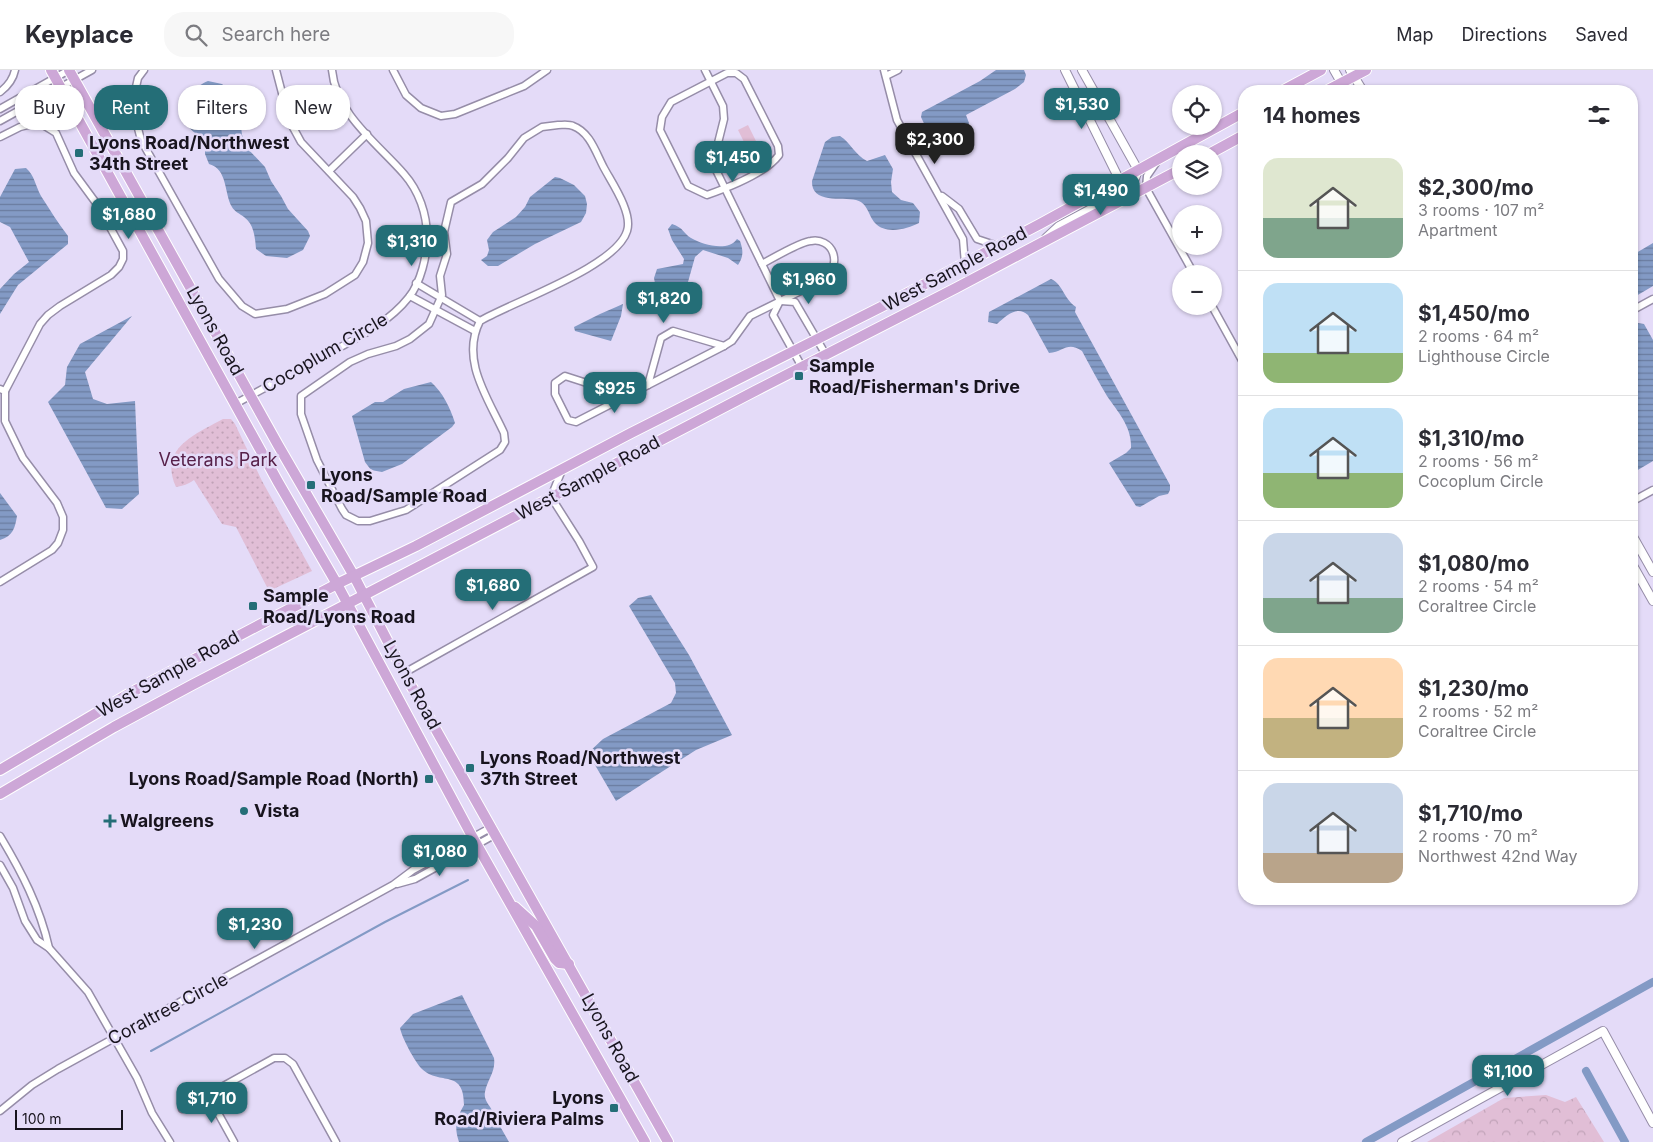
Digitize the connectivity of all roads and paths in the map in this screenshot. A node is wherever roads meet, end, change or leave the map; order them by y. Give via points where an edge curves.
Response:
1 (15, 70) edge
2 (69, 70) edge
3 (92, 70) edge
4 (144, 70) edge
5 (276, 70) edge
6 (332, 70) edge
7 (393, 70) edge
8 (547, 70) edge
9 (704, 70) edge
10 (898, 70) edge
11 (1065, 70) edge
12 (1082, 70) edge
13 (1321, 70) edge
14 (1334, 70) edge
15 (1366, 70) edge
16 (885, 73) edge
17 (1352, 73) edge
18 (53, 74) edge
19 (75, 80) junction
20 (710, 81) junction
21 (59, 85) edge
22 (66, 85) edge
23 (1293, 85) edge
24 (1343, 85) edge
25 (1345, 85) edge
26 (1359, 85) edge
27 (0, 92) edge
28 (0, 109) edge
29 (15, 113) edge
30 (1238, 115) edge
31 (0, 121) edge
32 (84, 130) edge
33 (367, 134) junction
34 (0, 137) edge
35 (1238, 138) edge
36 (1222, 147) edge
37 (1160, 158) junction
38 (1138, 170) junction
39 (328, 171) junction
40 (1172, 174) edge
41 (1120, 181) junction
42 (1146, 188) junction
43 (724, 189) junction
44 (939, 193) junction
45 (1039, 244) junction
46 (998, 246) junction
47 (762, 264) junction
48 (965, 264) junction
49 (1189, 265) edge
50 (416, 283) junction
51 (410, 296) junction
52 (441, 299) junction
53 (1653, 299) edge
54 (780, 301) junction
55 (1638, 308) edge
56 (436, 311) junction
57 (1217, 315) edge
58 (480, 322) junction
59 (475, 331) junction
60 (817, 340) junction
61 (724, 346) junction
62 (793, 352) junction
63 (1238, 353) edge
64 (826, 356) junction
65 (802, 367) junction
66 (648, 385) junction
67 (2, 390) edge
68 (251, 395) junction
69 (627, 396) junction
70 (235, 404) junction
71 (3, 422) edge
72 (562, 469) junction
73 (1653, 490) edge
74 (550, 497) junction
75 (1638, 498) edge
76 (1638, 545) edge
77 (1653, 572) edge
78 (1638, 574) edge
79 (354, 576) junction
80 (0, 582) edge
81 (336, 584) junction
82 (364, 596) junction
83 (1653, 601) edge
84 (347, 603) junction
85 (404, 673) junction
86 (0, 770) edge
87 (0, 794) edge
88 (494, 831) junction
89 (0, 836) edge
90 (475, 841) junction
91 (0, 866) edge
92 (509, 902) junction
93 (49, 948) junction
94 (569, 964) junction
95 (114, 1037) junction
96 (208, 1095) junction
97 (182, 1109) dead end
98 (0, 1111) edge
99 (1653, 1123) edge
100 (170, 1142) edge
101 (234, 1142) edge
102 (336, 1142) edge
103 (644, 1142) edge
104 (668, 1142) edge
105 (1402, 1142) edge

1 - 27 street via 12,80
2 - 18 street
2 - 19 main road, Lyons Road
3 - 19 street
4 - 39 street via 138,78 132,105 141,140 219,279 242,306 255,314 287,309 325,294 355,275 363,262 368,243 366,222 353,198
5 - 39 street via 289,120 301,142
6 - 33 street, Cocoplum Circle via 347,111
7 - 8 street via 406,95 421,108 441,116 455,114 524,86
9 - 20 street
10 - 16 street
11 - 41 street
12 - 38 street
13 - 23 main road
14 - 24 street
15 - 17 main road
16 - 44 street via 897,120
17 - 25 main road
17 - 26 street
18 - 21 main road, Lyons Road
18 - 28 street
19 - 22 street
19 - 68 main road, Lyons Road
20 - 43 street via 723,106 724,119 715,155 716,170
20 - 43 street via 671,102 662,117 660,130 688,186 707,195
20 - 43 street via 736,73 744,79 778,146 779,155 773,164
29 - 31 street
30 - 37 main road, West Sample Road
32 - 70 main road, Lyons Road
33 - 39 street
33 - 50 street, Cocoplum Circle via 406,175 423,208 427,248
34 - 67 street via 32,124 43,125 56,133 74,173 99,207 123,251 123,259 111,276 60,306 44,320
35 - 36 main road
37 - 38 main road, West Sample Road
37 - 42 street via 1149,172
38 - 41 main road, West Sample Road
38 - 45 street via 1132,187 1059,226
40 - 42 main road, West Sample Road
41 - 46 main road, West Sample Road
42 - 45 main road, West Sample Road
42 - 49 street
43 - 47 street
44 - 46 street via 959,209 977,239
44 - 48 street via 963,239
45 - 64 main road, West Sample Road
46 - 48 main road, West Sample Road
47 - 54 street
47 - 54 street via 810,240 824,242 832,250 835,262 823,280
48 - 60 main road, West Sample Road
50 - 51 street, Cocoplum Circle
50 - 52 street
51 - 56 street
51 - 68 street, Cocoplum Circle via 385,321
52 - 56 street, Cocoplum Circle
52 - 58 street
52 - 58 street, Cocoplum Circle via 440,276 447,254 444,232 451,202 482,184 524,138 542,127 573,126 586,133 623,204 628,219 627,230 620,242 584,271
53 - 55 street
54 - 60 street via 795,302
54 - 61 street via 750,316 732,341
54 - 62 street via 773,315
56 - 59 street
56 - 59 street, Cocoplum Circle via 429,324 410,339 350,362 302,396 301,414 317,460 346,515 370,522 406,510 500,450 505,442 504,433 476,374 472,347
57 - 63 street
58 - 59 street, Cocoplum Circle
60 - 62 main road, West Sample Road
60 - 64 street
61 - 66 street
61 - 66 street via 673,331 661,338
62 - 65 street
62 - 72 main road, West Sample Road
64 - 65 main road, West Sample Road
65 - 74 main road, West Sample Road
66 - 69 street
67 - 71 street
68 - 70 street, Cocoplum Circle
68 - 79 main road, Lyons Road
69 - 69 street via 565,376 555,383 555,394 568,420 576,422
70 - 81 main road, Lyons Road
71 - 80 street via 23,458 57,503 63,517 63,530 52,550
72 - 74 street
72 - 79 main road, West Sample Road
73 - 75 street
74 - 82 main road, West Sample Road
74 - 85 street via 594,567
76 - 77 street
78 - 83 street
79 - 81 main road, West Sample Road
79 - 82 main road, Lyons Road
81 - 84 main road, Lyons Road
81 - 86 main road, West Sample Road via 132,692
82 - 84 main road, West Sample Road
82 - 85 main road, Lyons Road
84 - 87 main road, West Sample Road via 114,727
84 - 90 main road, Lyons Road
85 - 88 main road, Lyons Road
88 - 90 street, Coraltree Circle
88 - 94 main road, Lyons Road
89 - 93 street via 25,880
90 - 92 main road, Lyons Road
90 - 95 street, Coraltree Circle via 415,879 393,885
91 - 93 street via 13,888 25,921 38,940
92 - 94 main road via 536,926 555,959
92 - 103 main road, Lyons Road
93 - 95 street via 88,992
94 - 104 main road, Lyons Road
95 - 98 street, Coraltree Circle via 32,1085
95 - 100 street
96 - 97 street
96 - 101 street
96 - 102 street via 274,1058 285,1058 293,1064
99 - 105 street via 1603,1031

